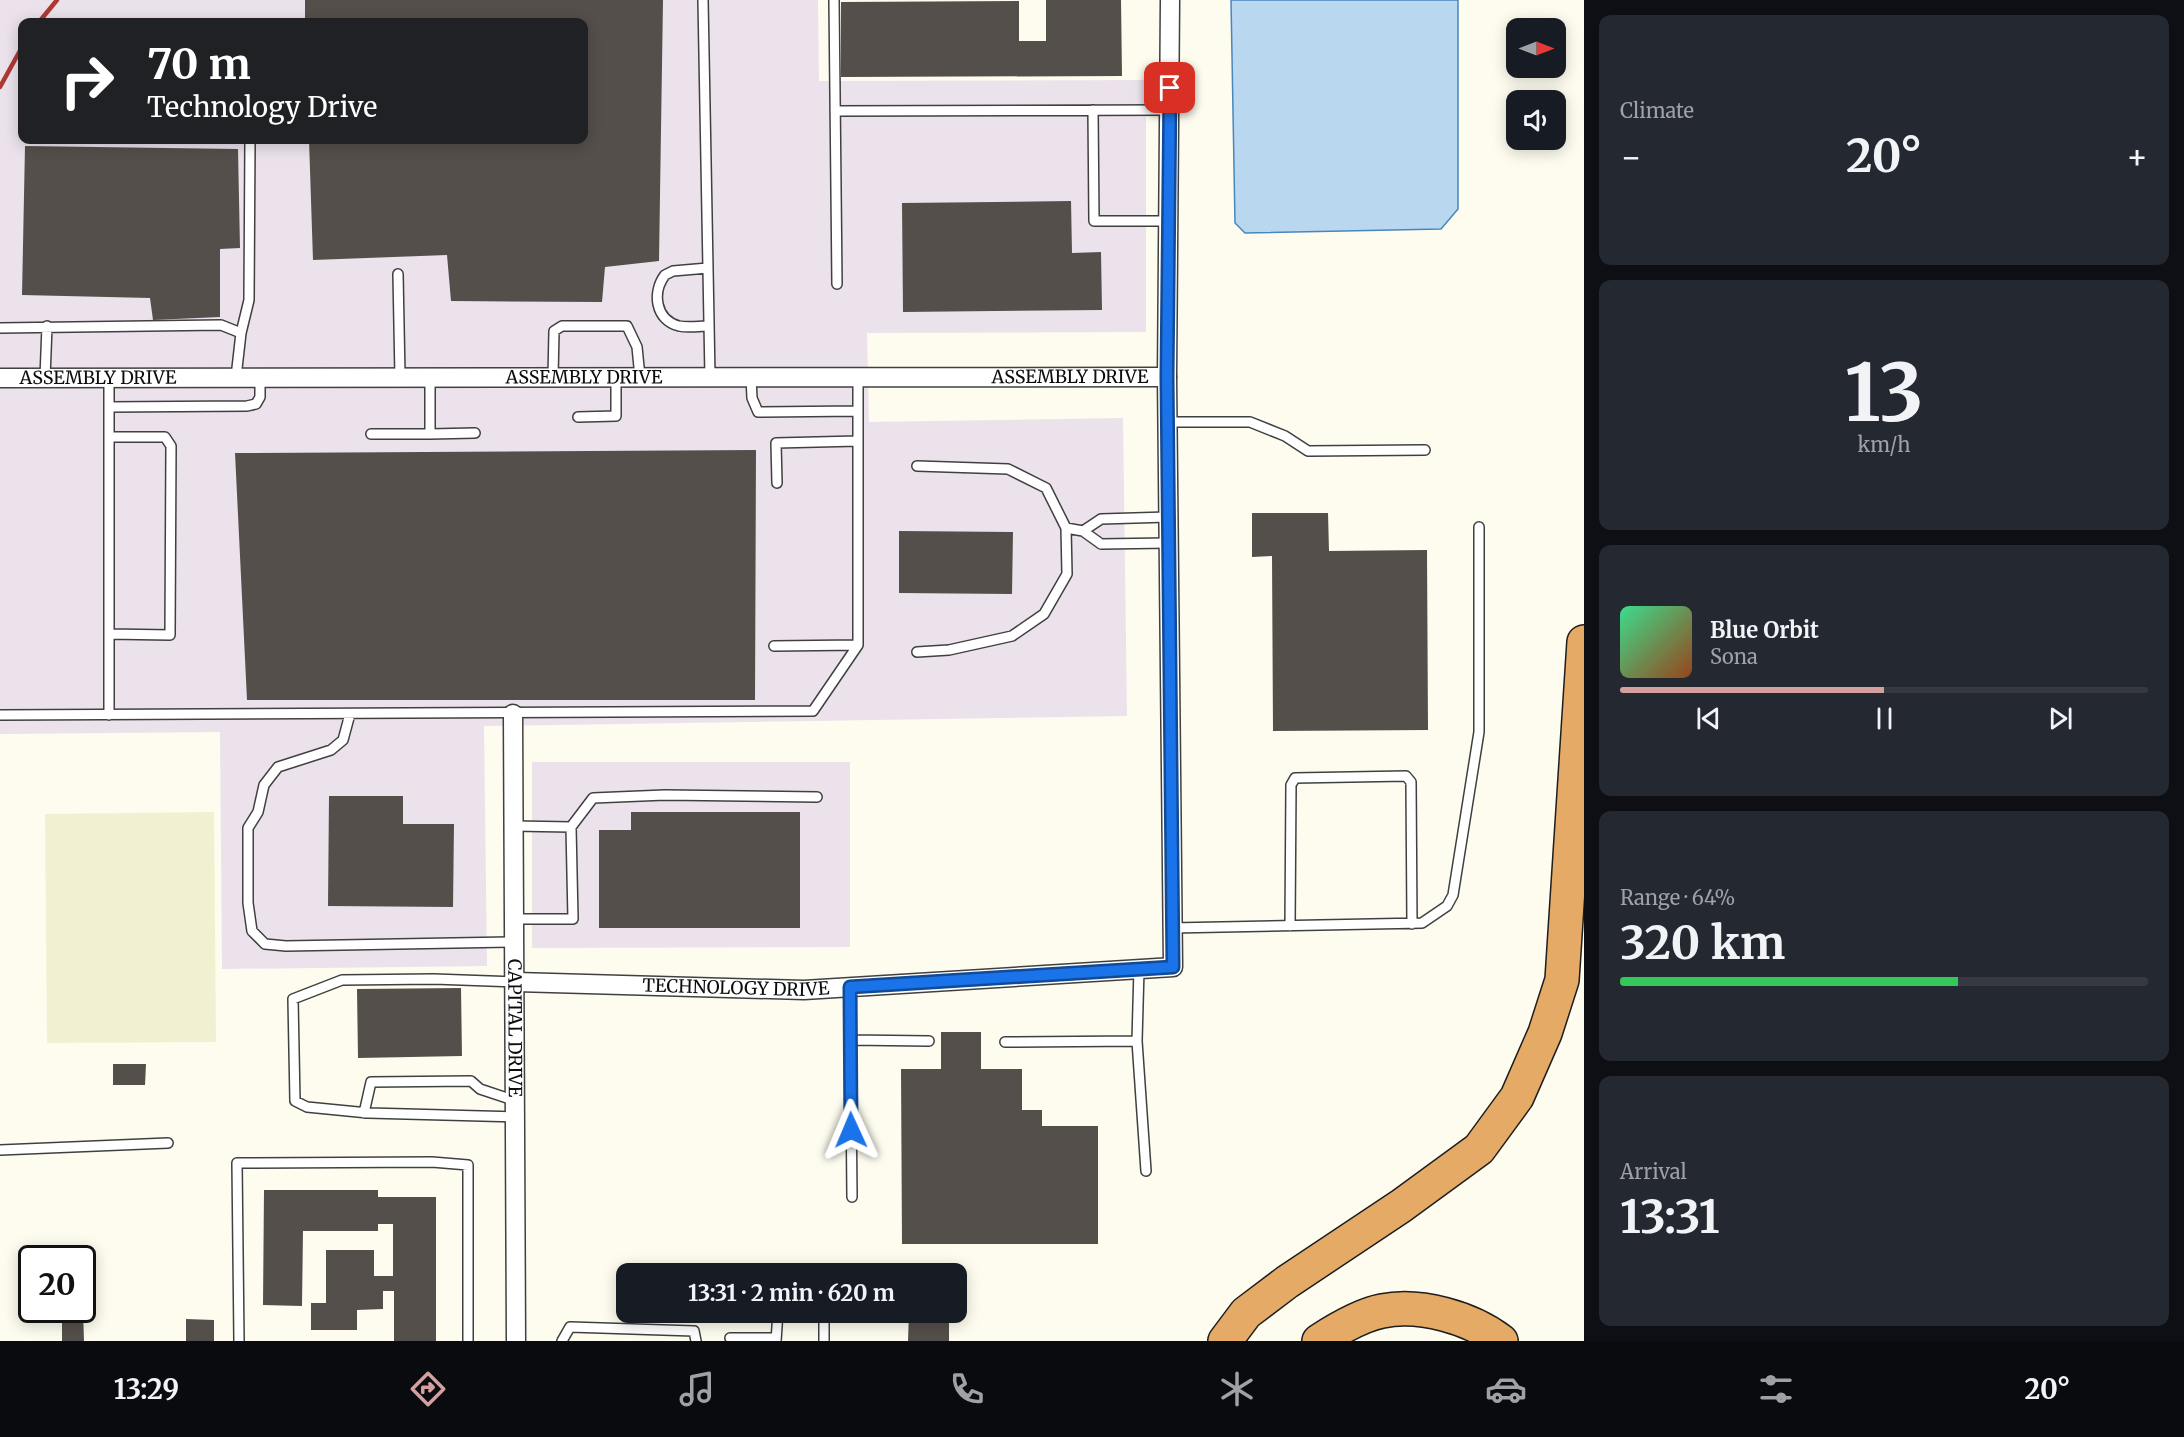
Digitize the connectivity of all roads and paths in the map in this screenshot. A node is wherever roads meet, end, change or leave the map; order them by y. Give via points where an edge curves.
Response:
1 (703, 0) edge
2 (834, 0) edge
3 (1170, 0) edge
4 (1093, 110) junction
5 (1169, 110) junction
6 (835, 111) junction
7 (250, 144) edge
8 (1168, 221) junction
9 (708, 268) junction
10 (398, 274) dead end
11 (837, 284) dead end
12 (47, 326) junction
13 (709, 326) junction
14 (0, 328) edge
15 (241, 333) junction
16 (858, 376) junction
17 (236, 377) junction
18 (260, 377) junction
19 (399, 377) junction
20 (430, 377) junction
21 (553, 377) junction
22 (616, 377) junction
23 (640, 377) junction
24 (710, 377) junction
25 (751, 377) junction
26 (1167, 377) junction
27 (0, 378) edge
28 (45, 378) junction
29 (109, 378) junction
30 (109, 407) junction
31 (857, 411) junction
32 (578, 417) dead end
33 (1167, 422) junction
34 (475, 433) dead end
35 (371, 434) dead end
36 (430, 434) junction
37 (109, 437) junction
38 (858, 441) junction
39 (1425, 450) dead end
40 (917, 466) dead end
41 (777, 483) dead end
42 (1168, 517) junction
43 (1479, 527) dead end
44 (1066, 528) junction
45 (1083, 531) junction
46 (1168, 543) junction
47 (109, 634) junction
48 (1584, 642) edge
49 (858, 645) junction
50 (774, 646) dead end
51 (917, 652) dead end
52 (350, 714) junction
53 (513, 714) junction
54 (0, 715) edge
55 (109, 715) junction
56 (817, 797) dead end
57 (514, 826) junction
58 (571, 827) junction
59 (515, 919) junction
60 (1412, 924) junction
61 (1290, 926) junction
62 (1172, 928) junction
63 (515, 942) junction
64 (1139, 969) junction
65 (516, 982) junction
66 (850, 987) junction
67 (850, 1040) junction
68 (929, 1041) dead end
69 (1137, 1041) junction
70 (1005, 1042) dead end
71 (516, 1109) junction
72 (364, 1113) junction
73 (168, 1143) dead end
74 (0, 1150) edge
75 (1146, 1171) dead end
76 (852, 1197) dead end
77 (777, 1323) edge
78 (824, 1323) edge
79 (730, 1338) dead end
80 (776, 1340) edge
81 (238, 1341) edge
82 (468, 1341) edge
83 (516, 1341) edge
84 (562, 1341) edge
85 (696, 1341) edge
86 (824, 1341) edge
87 (1226, 1341) edge
88 (1319, 1341) edge
89 (1501, 1341) edge

1 - 9 lane
2 - 6 lane
3 - 5 street
4 - 5 lane
4 - 6 lane
4 - 8 lane via 1094,221
5 - 8 street
6 - 11 lane
7 - 15 lane via 249,300
8 - 26 street
9 - 13 lane
9 - 13 lane via 665,274 657,292 657,304 669,322 681,327
10 - 19 lane
12 - 14 lane
12 - 15 lane via 221,325
12 - 28 lane
13 - 24 lane
15 - 17 lane
16 - 25 street, ASSEMBLY DRIVE
16 - 26 street, ASSEMBLY DRIVE
16 - 31 lane
17 - 18 street, ASSEMBLY DRIVE
17 - 29 street, ASSEMBLY DRIVE
18 - 19 street, ASSEMBLY DRIVE
18 - 30 lane via 260,397 256,404 247,406
19 - 20 street, ASSEMBLY DRIVE
20 - 21 street, ASSEMBLY DRIVE
20 - 36 lane
21 - 22 street, ASSEMBLY DRIVE
21 - 23 lane via 554,331 562,326 627,326 637,346
22 - 23 street, ASSEMBLY DRIVE
22 - 32 lane via 616,416
23 - 24 street, ASSEMBLY DRIVE
24 - 25 street, ASSEMBLY DRIVE
25 - 31 lane via 752,398 758,412
26 - 33 street
27 - 28 street, ASSEMBLY DRIVE
28 - 29 street, ASSEMBLY DRIVE
29 - 30 lane
30 - 37 lane
31 - 38 lane
33 - 39 lane via 1250,422 1285,436 1308,451
33 - 42 street
34 - 36 lane
35 - 36 lane
37 - 47 lane
37 - 47 lane via 165,437 171,446 170,635
38 - 41 lane via 776,443
38 - 49 lane
40 - 44 lane via 1008,469 1046,489
42 - 45 lane via 1101,519
42 - 46 street
43 - 60 lane via 1479,732 1465,824 1448,906 1422,923
44 - 45 lane
44 - 51 lane via 1067,574 1044,614 1012,636 949,650
45 - 46 lane via 1101,544
46 - 62 street
47 - 55 lane
48 - 87 highway via 1562,980 1545,1033 1517,1097 1479,1149 1246,1313
49 - 50 lane
49 - 53 lane via 813,711
52 - 53 lane
52 - 55 lane
52 - 63 lane via 343,740 331,750 278,767 264,785 258,812 248,828 252,931 265,944 286,946
53 - 57 street, CAPITAL DRIVE
54 - 55 lane
56 - 58 lane via 593,798
57 - 58 lane
57 - 59 street, CAPITAL DRIVE
58 - 59 lane via 573,919
59 - 63 street, CAPITAL DRIVE
60 - 61 lane
60 - 61 lane via 1411,782 1407,776 1383,776 1295,778 1291,785
61 - 62 lane
62 - 64 street, TECHNOLOGY DRIVE via 1173,967
63 - 65 street, CAPITAL DRIVE
64 - 66 street, TECHNOLOGY DRIVE
64 - 69 lane
65 - 66 street, TECHNOLOGY DRIVE via 804,990
65 - 71 street, CAPITAL DRIVE
65 - 72 lane via 342,980 293,999 295,1101 307,1107
66 - 67 lane
67 - 68 lane
67 - 76 lane
69 - 70 lane
69 - 75 lane
71 - 72 lane
71 - 72 lane via 471,1081 371,1082
71 - 83 street, CAPITAL DRIVE
73 - 74 lane
77 - 80 lane
78 - 86 lane
79 - 80 lane
81 - 82 lane via 237,1162 468,1165
84 - 85 lane via 570,1327 694,1331
88 - 89 highway via 1382,1311 1450,1315 1485,1328

